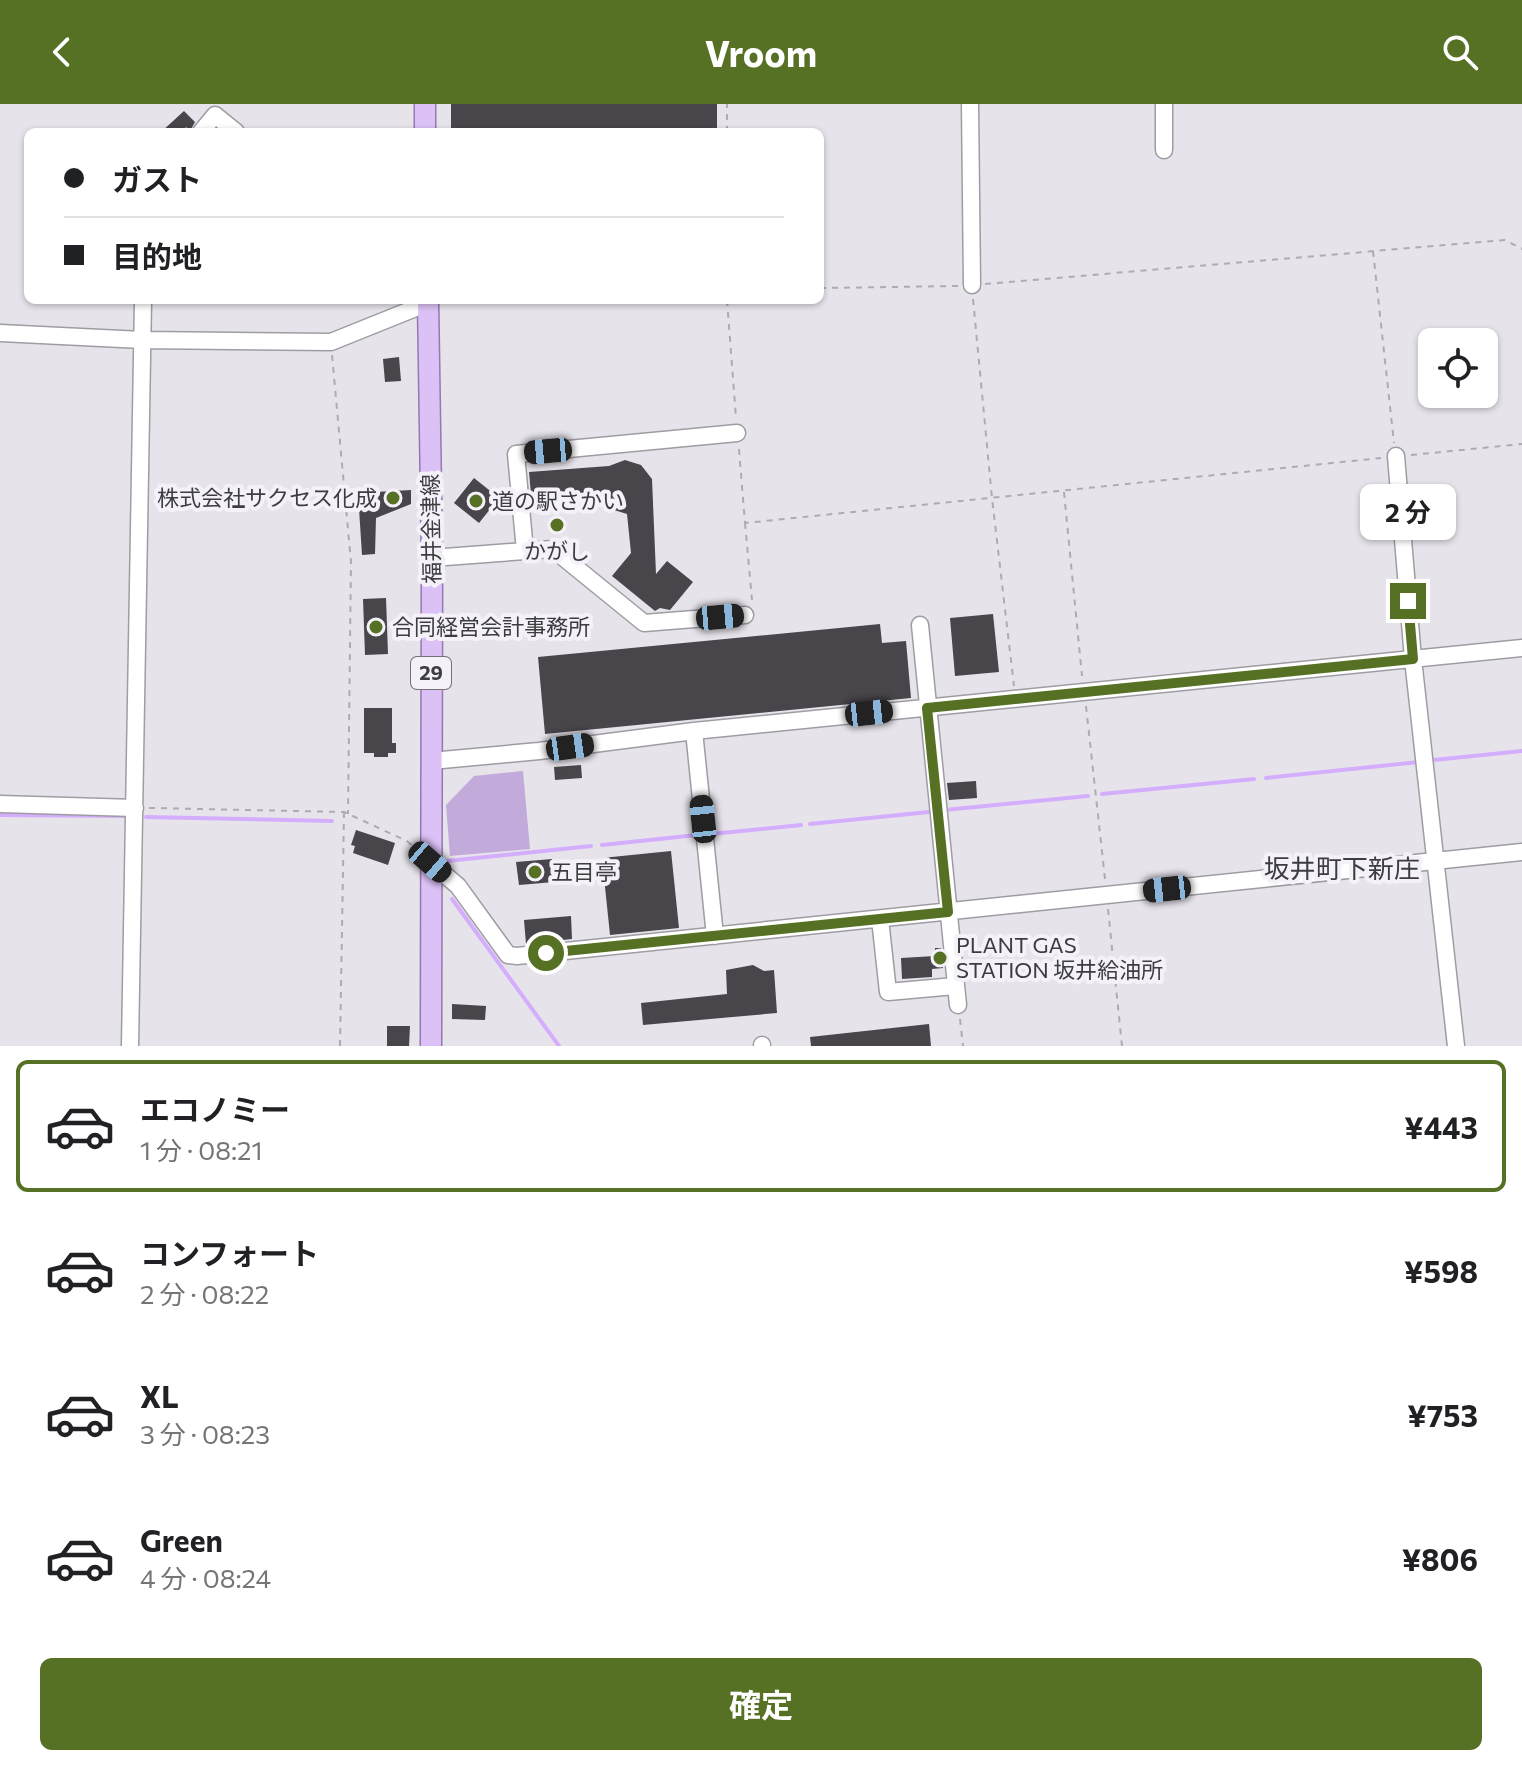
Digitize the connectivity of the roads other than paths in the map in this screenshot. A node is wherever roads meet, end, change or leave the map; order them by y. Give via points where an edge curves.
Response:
1 (425, 104) edge
2 (970, 104) edge
3 (1164, 104) edge
4 (204, 128) edge
5 (231, 128) edge
6 (425, 128) edge
7 (1164, 150) dead end
8 (972, 285) road end
9 (143, 304) edge
10 (421, 304) edge
11 (428, 304) edge
12 (0, 333) edge
13 (142, 340) junction
14 (737, 433) road end
15 (1396, 456) road end
16 (525, 551) junction
17 (432, 558) junction
18 (745, 615) dead end
19 (920, 625) dead end
20 (1522, 648) edge
21 (1413, 659) junction
22 (927, 708) junction
23 (694, 731) junction
24 (431, 761) junction
25 (0, 804) edge
26 (135, 808) junction
27 (1522, 852) edge
28 (1436, 861) junction
29 (430, 862) junction
30 (948, 912) junction
31 (880, 919) junction
32 (715, 936) junction
33 (955, 986) junction
34 (958, 1005) road end
35 (130, 1046) edge
36 (431, 1046) edge
37 (1456, 1046) edge

1 - 6 main road
2 - 8 street
3 - 7 street
4 - 5 street via 215,115
9 - 13 street
10 - 13 street via 331,342
11 - 17 main road, 福井金津線 / 29
12 - 13 street
13 - 26 street
14 - 16 street via 516,454
15 - 21 street
16 - 17 street
16 - 18 street via 553,549 644,623
17 - 24 main road, 福井金津線 / 29
19 - 22 street
20 - 21 street
21 - 22 street
21 - 28 street
22 - 23 street
22 - 30 street
23 - 24 street
23 - 32 street
24 - 29 main road, 福井金津線 / 29
25 - 26 street
26 - 35 street
27 - 28 street
28 - 30 street
28 - 37 street
29 - 32 street via 458,886 508,955
29 - 36 main road, 福井金津線 / 29
30 - 31 street
30 - 33 street
31 - 32 street
31 - 33 street via 888,992
33 - 34 street

